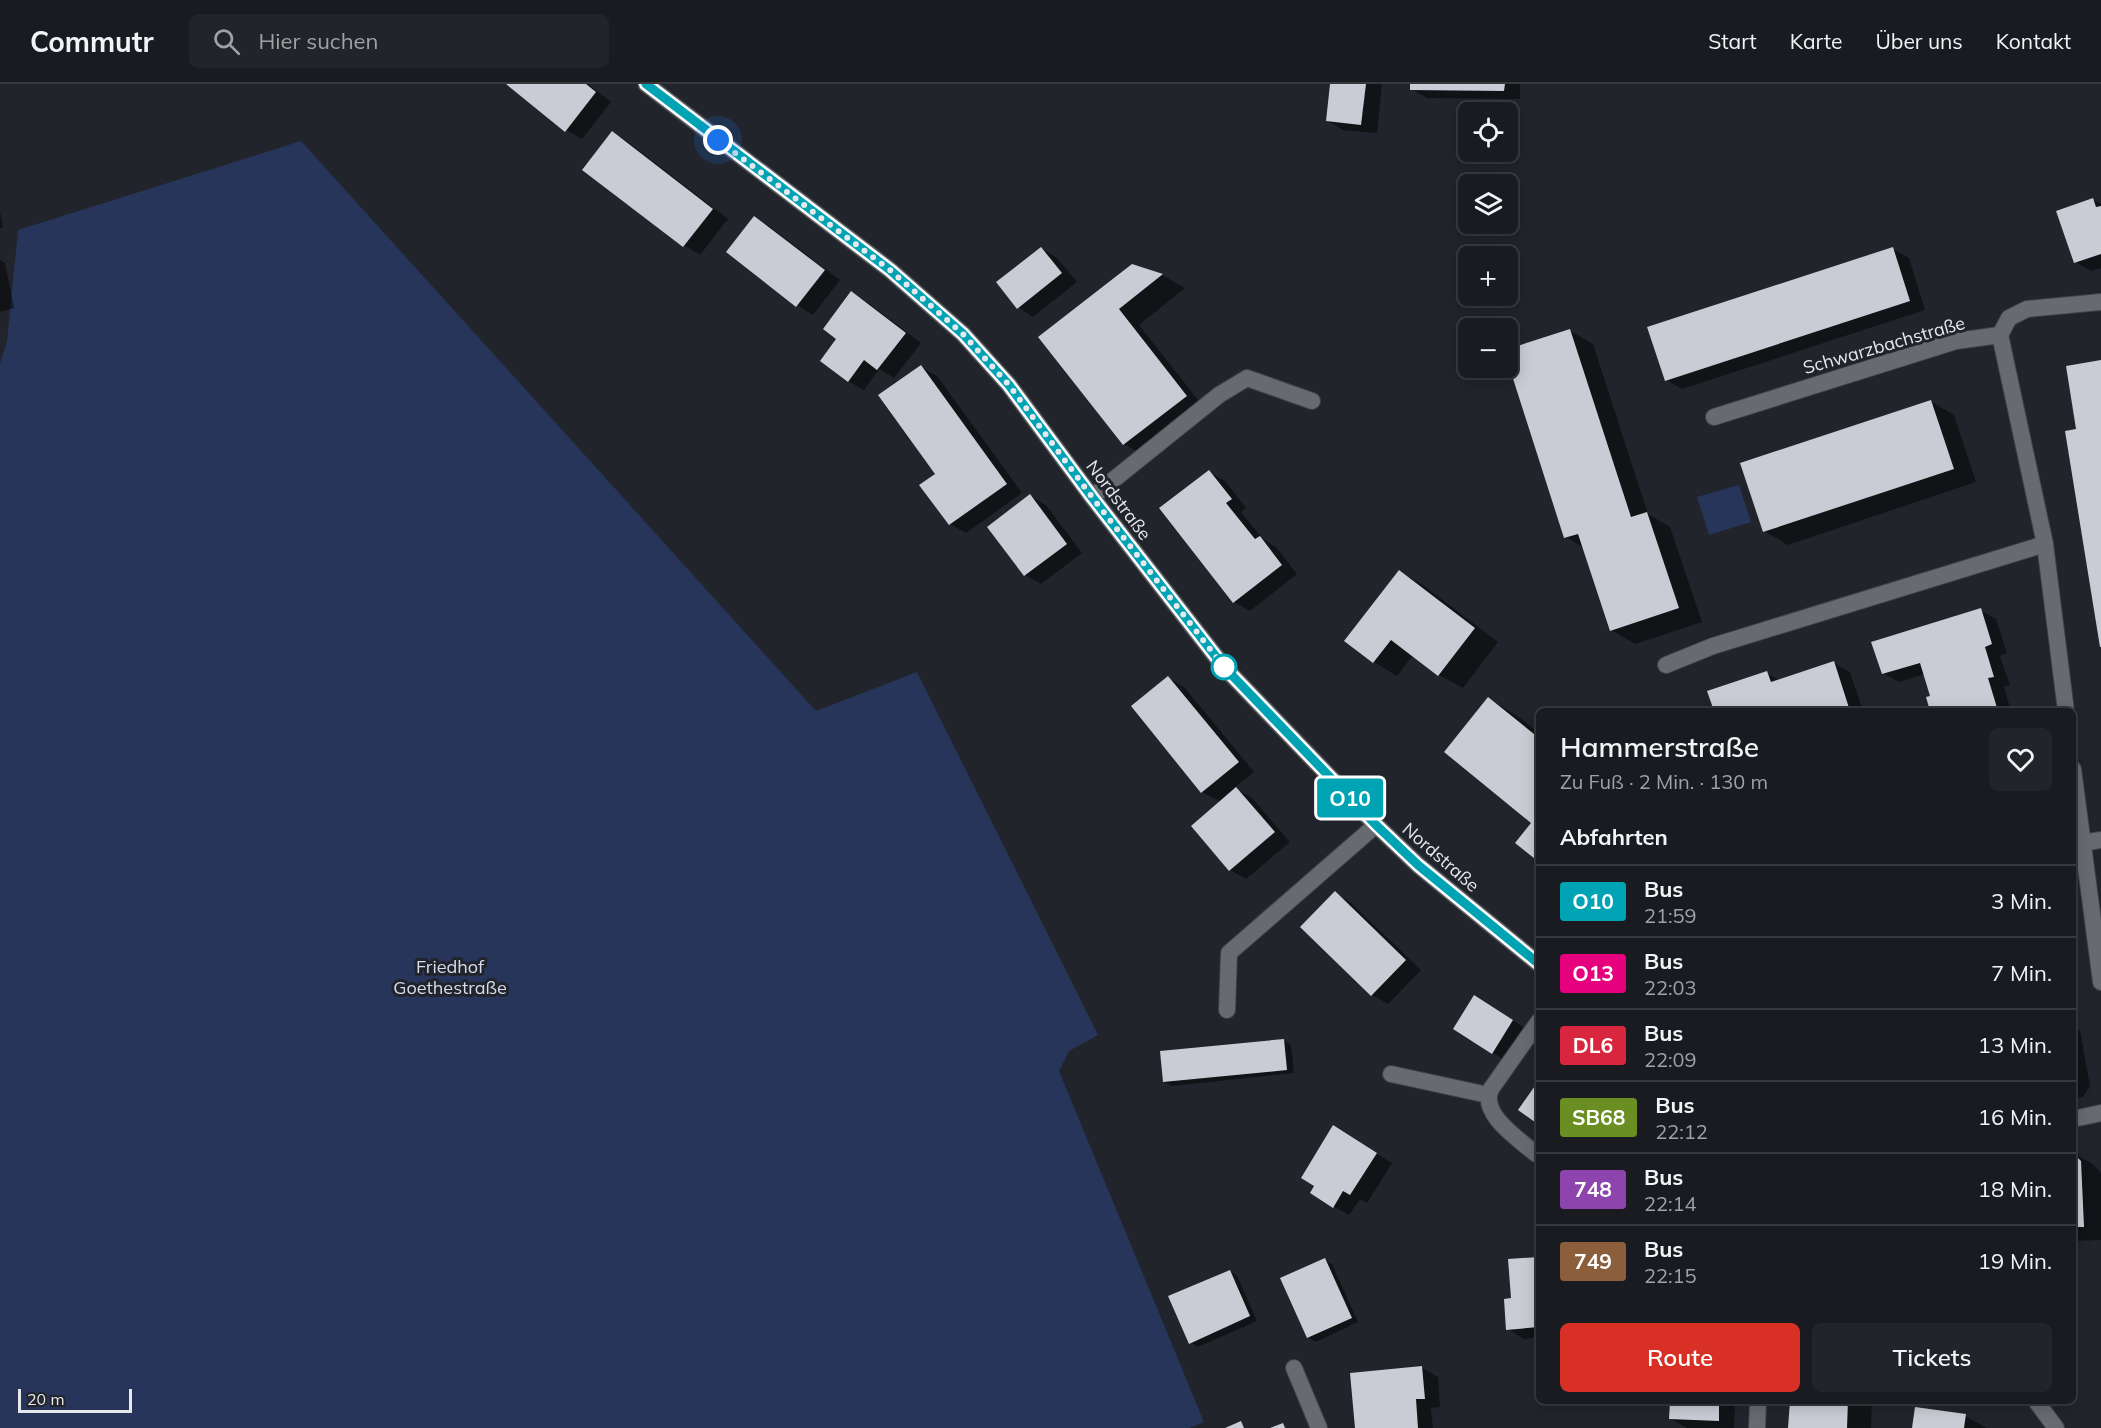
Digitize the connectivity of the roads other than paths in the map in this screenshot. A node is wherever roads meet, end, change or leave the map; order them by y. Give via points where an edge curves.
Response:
1 (646, 84) edge
2 (2101, 302) edge
3 (2000, 335) junction
4 (1312, 401) dead end
5 (1714, 417) dead end
6 (1092, 497) junction
7 (2045, 544) junction
8 (1666, 665) dead end
9 (2066, 708) edge
10 (2076, 794) edge
11 (1376, 825) junction
12 (2101, 840) edge
13 (2082, 843) junction
14 (1536, 962) edge
15 (2101, 982) edge
16 (1227, 1010) dead end
17 (1536, 1025) edge
18 (1391, 1074) dead end
19 (1488, 1095) junction
20 (2101, 1113) edge
21 (2076, 1118) edge
22 (1536, 1155) dead end
23 (1294, 1368) dead end
24 (1758, 1404) edge
25 (2038, 1404) edge
26 (1319, 1428) edge
27 (1757, 1428) edge
28 (2056, 1428) edge

1 - 6 street, Nordstraße via 890,270 963,334 1009,385
2 - 3 street via 2026,309 2009,318
3 - 5 street, Schwarzbachstraße via 1956,342
3 - 7 street
4 - 6 street via 1247,378 1219,395
6 - 11 street, Nordstraße via 1224,667
7 - 8 street via 1713,646
7 - 9 street
10 - 13 street
11 - 14 street, Nordstraße via 1418,865
11 - 16 street via 1229,953
12 - 13 street
13 - 15 street
17 - 19 street
18 - 19 street
19 - 22 street via 1489,1110
20 - 21 street
23 - 26 street
24 - 27 street
25 - 28 street

